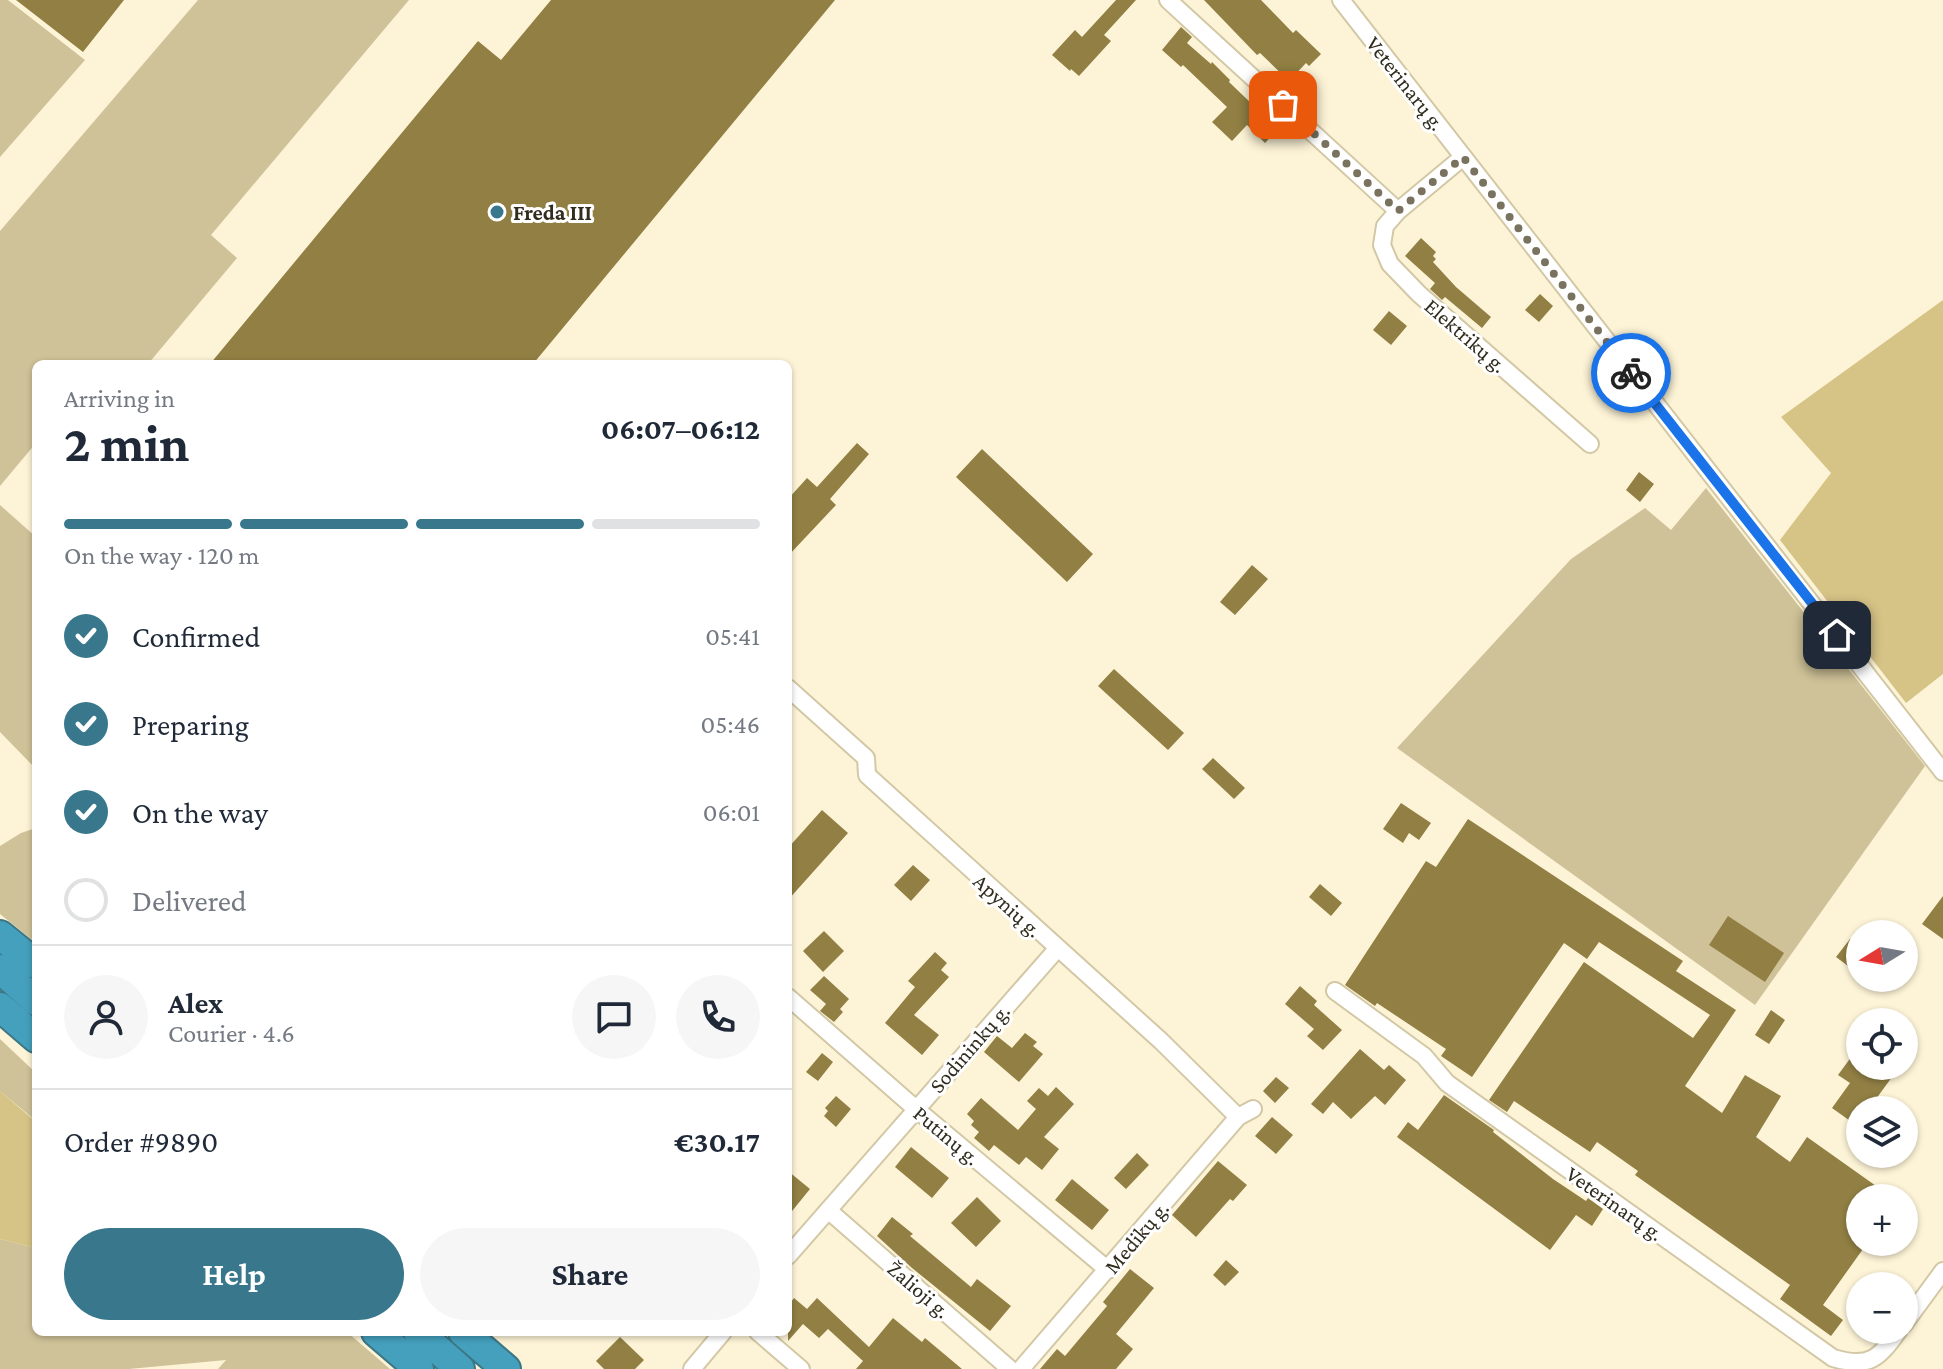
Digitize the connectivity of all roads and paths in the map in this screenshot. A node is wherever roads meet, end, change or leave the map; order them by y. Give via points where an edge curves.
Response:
1 (1168, 0) edge
2 (1341, 0) edge
3 (1463, 157) junction
4 (1398, 211) junction
5 (1590, 444) dead end
6 (792, 692) edge
7 (1943, 772) edge
8 (0, 935) edge
9 (1057, 949) junction
10 (32, 961) edge
11 (0, 969) edge
12 (1335, 991) dead end
13 (32, 997) edge
14 (792, 1000) edge
15 (0, 1007) edge
16 (32, 1035) edge
17 (916, 1109) junction
18 (1245, 1113) joint
19 (828, 1210) junction
20 (792, 1251) edge
21 (1108, 1270) junction
22 (1943, 1271) edge
23 (1918, 1305) edge
24 (381, 1336) edge
25 (423, 1336) edge
26 (468, 1336) edge
27 (720, 1336) edge
28 (763, 1336) edge
29 (1889, 1344) edge
30 (419, 1369) edge
31 (460, 1369) edge
32 (506, 1369) edge
33 (692, 1369) edge
34 (801, 1369) edge
35 (1010, 1369) edge
36 (1021, 1369) edge

1 - 4 street
2 - 3 street, Veterinarų g.
3 - 4 street, Elektrikų g.
3 - 7 street, Veterinarų g.
4 - 5 street, Elektrikų g. via 1385,226 1382,245 1390,264
6 - 9 street, Apynių g. via 866,758 867,775
8 - 10 highway
9 - 17 street, Sodininkų g.
9 - 18 street, Apynių g.
11 - 13 highway
12 - 29 street, Veterinarų g. via 1424,1056 1447,1083 1833,1358 1851,1367 1869,1364
14 - 17 street, Putinų g.
15 - 16 highway
17 - 19 street, Sodininkų g.
17 - 21 street, Putinų g.
18 - 21 street, Medikų g.
19 - 20 street, Sodininkų g.
19 - 35 street, Žalioji g.
21 - 36 street, Medikų g.
22 - 23 street
24 - 30 highway
25 - 31 highway
26 - 32 highway
27 - 33 street
28 - 34 street

